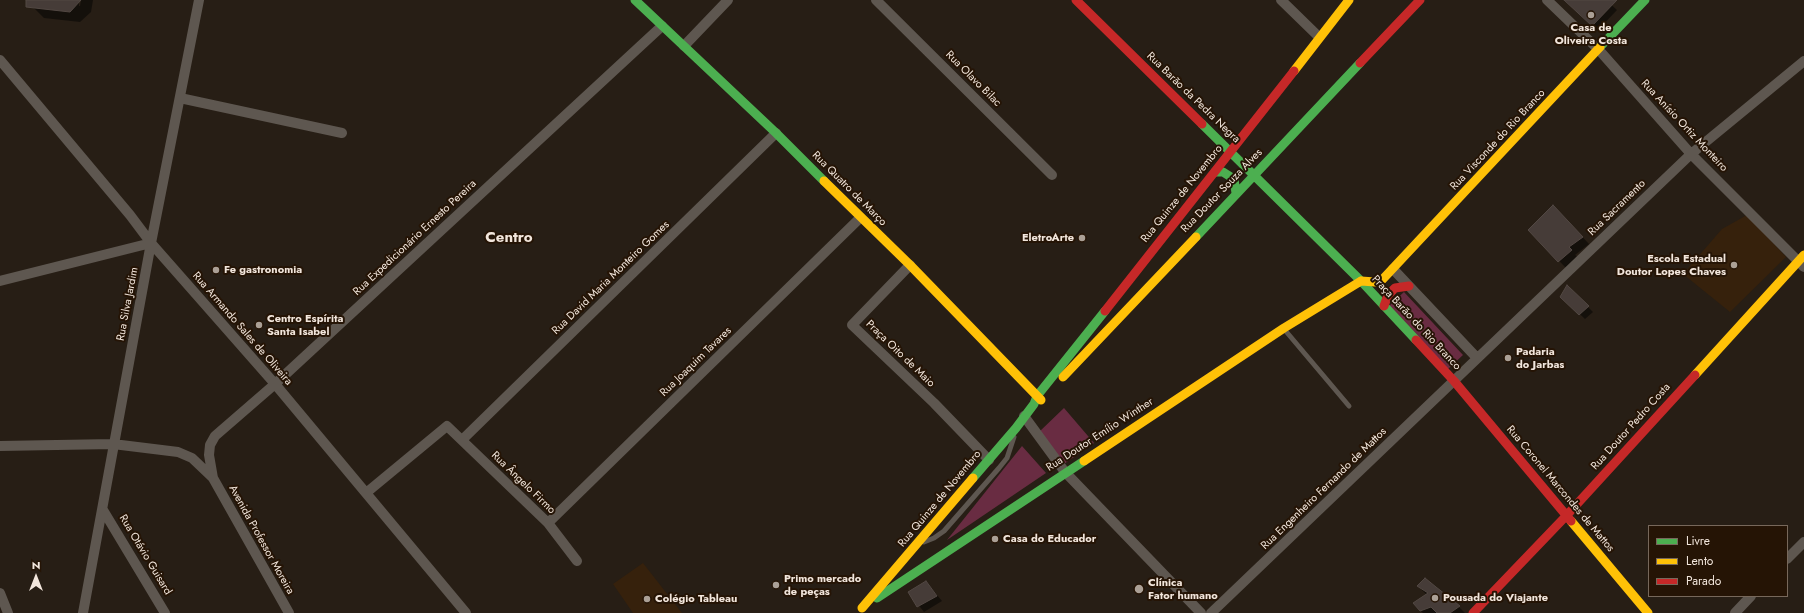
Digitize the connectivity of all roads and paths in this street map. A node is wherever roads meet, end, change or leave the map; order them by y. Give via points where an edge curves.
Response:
1 (199, 0) edge
2 (635, 0) edge
3 (728, 0) edge
4 (876, 0) edge
5 (1076, 0) edge
6 (1281, 0) edge
7 (1349, 0) edge
8 (1420, 0) edge
9 (1547, 0) edge
10 (1645, 0) edge
11 (662, 26) junction
12 (1319, 36) junction
13 (684, 46) junction
14 (1599, 50) junction
15 (0, 60) edge
16 (1804, 61) edge
17 (180, 98) junction
18 (342, 132) dead end
19 (776, 133) junction
20 (1231, 152) junction
21 (1692, 154) junction
22 (1215, 172) junction
23 (1052, 175) dead end
24 (1254, 176) junction
25 (1236, 193) junction
26 (860, 218) junction
27 (151, 243) junction
28 (1802, 261) edge
29 (910, 265) junction
30 (1393, 270) junction
31 (0, 281) edge
32 (1362, 281) junction
33 (1409, 286) junction
34 (1384, 306) junction
35 (1284, 328) junction
36 (1477, 358) junction
37 (1454, 381) junction
38 (275, 384) junction
39 (1037, 400) junction
40 (1348, 406) dead end
41 (1024, 416) junction
42 (1016, 428) junction
43 (462, 440) junction
44 (113, 444) junction
45 (0, 446) edge
46 (989, 460) junction
47 (1065, 472) junction
48 (213, 478) junction
49 (366, 493) junction
50 (103, 510) junction
51 (1566, 515) junction
52 (548, 523) junction
53 (1804, 542) edge
54 (917, 544) junction
55 (1788, 558) edge
56 (577, 561) dead end
57 (0, 593) edge
58 (1750, 597) edge
59 (858, 611) edge
60 (8, 613) edge
61 (83, 613) edge
62 (165, 613) edge
63 (289, 613) edge
64 (466, 613) edge
65 (1201, 613) edge
66 (1210, 613) edge
67 (1473, 613) edge
68 (1648, 613) edge
69 (1735, 613) edge

1 - 17 street, Rua Silva Jardim
2 - 11 main road, Rua Quatro de Março
3 - 13 street
4 - 23 street, Rua Olavo Bilac
5 - 20 main road, Rua Barão da Pedra Negra
6 - 12 street
7 - 12 main road, Rua Quinze de Novembro
8 - 24 main road, Rua Doutor Souza Alves
9 - 14 street, Rua Anísio Ortiz Monteiro
10 - 14 main road, Rua Visconde do Rio Branco
11 - 13 main road, Rua Quatro de Março
11 - 38 street, Rua Expedicionário Ernesto Pereira
12 - 20 main road, Rua Quinze de Novembro
13 - 19 main road, Rua Quatro de Março
14 - 21 street, Rua Anísio Ortiz Monteiro
14 - 30 main road, Rua Visconde do Rio Branco
15 - 27 street, Rua Armando Sales de Oliveira
16 - 21 street, Rua Sacramento
17 - 18 street
17 - 27 street, Rua Silva Jardim
19 - 26 main road, Rua Quatro de Março
19 - 43 street, Rua David Maria Monteiro Gomes
20 - 22 main road, Rua Quinze de Novembro
20 - 24 main road, Rua Barão da Pedra Negra
21 - 28 street, Rua Anísio Ortiz Monteiro
21 - 36 street, Rua Sacramento
22 - 25 main road via 1229,175 1234,180
22 - 39 main road, Rua Quinze de Novembro
24 - 25 main road, Rua Doutor Souza Alves
24 - 32 main road, Rua Barão da Pedra Negra
25 - 39 main road, Rua Doutor Souza Alves
26 - 29 main road, Rua Quatro de Março
26 - 52 street, Rua Joaquim Tavares
27 - 31 street
27 - 38 street, Rua Armando Sales de Oliveira
27 - 44 street, Rua Silva Jardim
28 - 51 main road, Rua Doutor Pedro Costa
29 - 39 main road, Rua Quatro de Março
29 - 46 street, Praça Oito de Maio via 852,325
30 - 32 main road, Rua Visconde do Rio Branco via 1382,280
30 - 33 street, Praça Barão do Rio Branco
32 - 34 main road, Praça Barão do Rio Branco
32 - 35 main road, Rua Doutor Emílio Winther
33 - 34 main road via 1394,288
33 - 36 street, Praça Barão do Rio Branco
34 - 37 main road, Praça Barão do Rio Branco
35 - 40 lane
35 - 47 main road, Rua Doutor Emílio Winther
36 - 37 street, Rua Sacramento
37 - 51 main road, Rua Coronel Marcondes de Mattos
37 - 66 street, Rua Engenheiro Fernando de Mattos
38 - 48 street, Rua Expedicionário Ernesto Pereira via 215,436 210,445 209,455
38 - 49 street, Rua Armando Sales de Oliveira
39 - 41 main road, Rua Quinze de Novembro
41 - 42 main road, Rua Quinze de Novembro
41 - 47 street
42 - 46 main road, Rua Quinze de Novembro
42 - 54 lane via 1012,448 999,468 944,531
43 - 49 street, Rua Ângelo Firmo via 447,426
43 - 52 street, Rua Ângelo Firmo
44 - 45 street
44 - 48 street via 178,452 192,458
44 - 50 street, Rua Silva Jardim
46 - 54 main road, Rua Quinze de Novembro
47 - 59 main road, Rua Doutor Emílio Winther
47 - 65 street
48 - 63 street, Avenida Professor Moreira
49 - 64 street, Rua Armando Sales de Oliveira
50 - 61 street, Rua Silva Jardim
50 - 62 street, Rua Otávio Guisard
51 - 67 main road, Rua Doutor Pedro Costa
51 - 68 main road, Rua Coronel Marcondes de Mattos
52 - 56 street, Rua Ângelo Firmo
53 - 55 street
54 - 59 main road, Rua Quinze de Novembro
57 - 60 street
58 - 69 street

